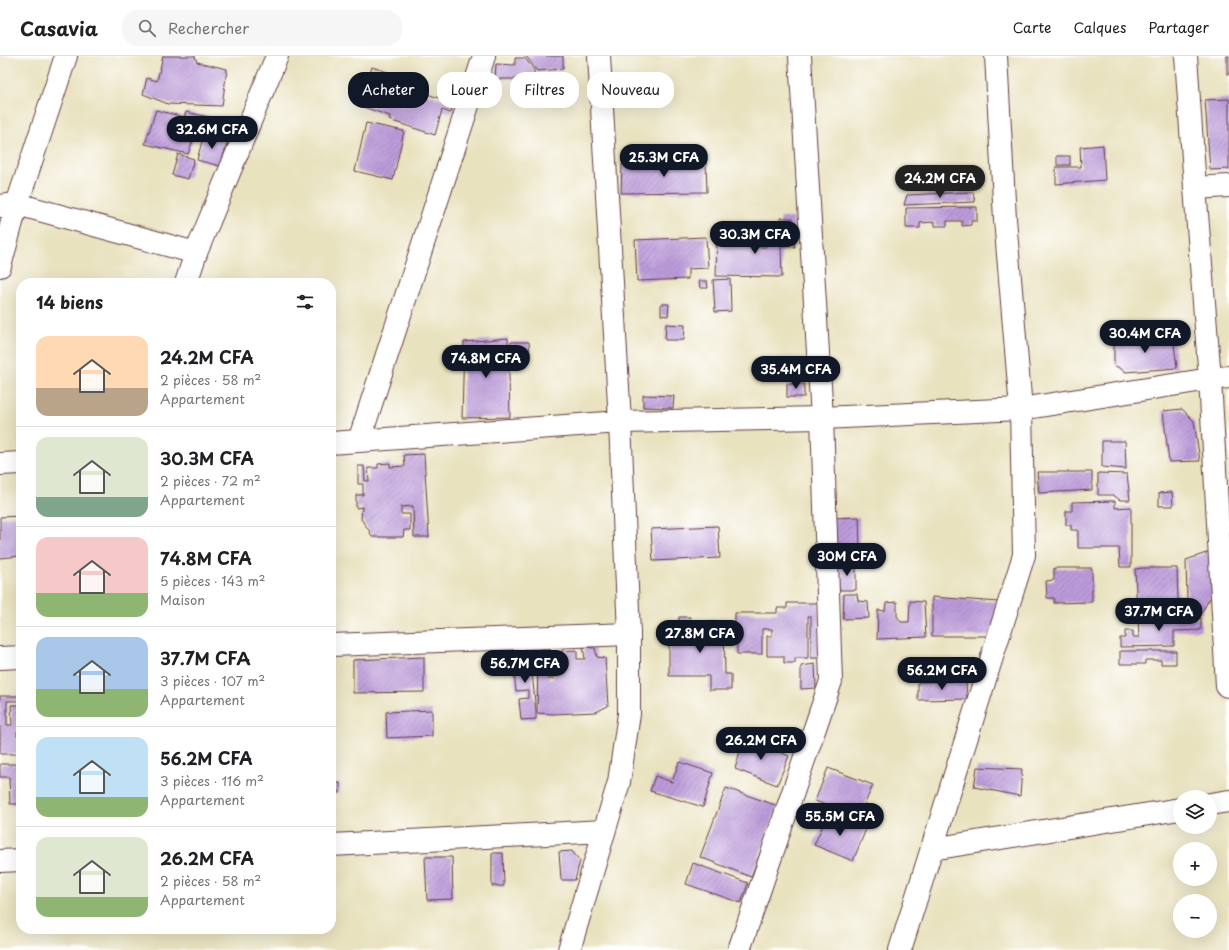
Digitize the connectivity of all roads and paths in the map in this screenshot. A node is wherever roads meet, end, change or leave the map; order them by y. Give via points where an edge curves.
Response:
1 (66, 56) edge
2 (277, 56) edge
3 (484, 56) edge
4 (599, 56) edge
5 (800, 56) edge
6 (996, 56) edge
7 (1186, 56) edge
8 (1229, 186) edge
9 (1195, 188) junction
10 (8, 205) edge
11 (196, 253) junction
12 (0, 266) edge
13 (188, 278) edge
14 (1219, 378) edge
15 (1021, 409) junction
16 (822, 418) junction
17 (620, 422) junction
18 (359, 441) junction
19 (336, 443) edge
20 (16, 463) edge
21 (0, 464) edge
22 (1226, 613) edge
23 (629, 634) junction
24 (336, 645) edge
25 (16, 657) edge
26 (0, 658) edge
27 (1227, 686) dead end
28 (1229, 801) edge
29 (1217, 803) edge
30 (1173, 810) edge
31 (604, 831) junction
32 (336, 845) edge
33 (932, 849) junction
34 (16, 860) edge
35 (0, 861) edge
36 (569, 950) edge
37 (739, 950) edge
38 (900, 950) edge

1 - 10 street
2 - 11 street
3 - 18 street
4 - 17 street
5 - 16 street
6 - 15 street via 1005,219
7 - 9 street
8 - 9 street
9 - 14 street
10 - 11 street
10 - 12 street
11 - 13 street
14 - 15 street
14 - 22 street
15 - 16 street
15 - 33 street via 1024,555
16 - 17 street
16 - 37 street via 831,681
17 - 18 street
17 - 23 street
18 - 19 street
20 - 21 street
22 - 27 street
23 - 24 street
23 - 31 street via 629,714 619,782
25 - 26 street
28 - 29 street
30 - 33 street
31 - 32 street
31 - 36 street
33 - 38 street
34 - 35 street

